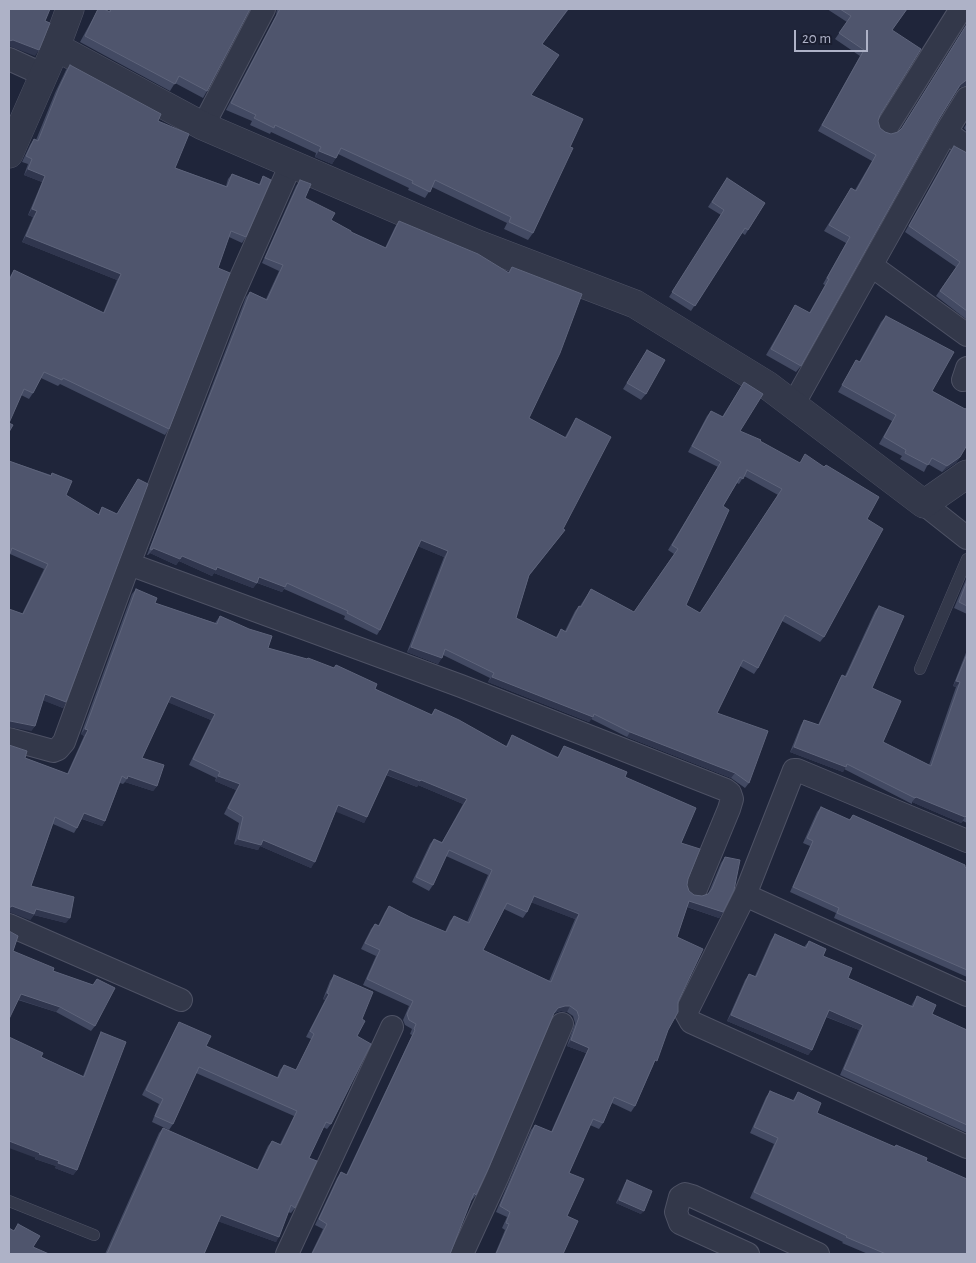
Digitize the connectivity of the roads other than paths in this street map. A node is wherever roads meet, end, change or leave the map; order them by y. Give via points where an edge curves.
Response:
1 (70, 9) edge
2 (264, 9) edge
3 (961, 9) edge
4 (56, 48) junction
5 (9, 59) edge
6 (44, 75) junction
7 (967, 98) edge
8 (203, 126) junction
9 (887, 127) dead end
10 (946, 132) junction
11 (967, 147) edge
12 (9, 154) edge
13 (291, 164) junction
14 (872, 266) junction
15 (967, 335) edge
16 (794, 406) junction
17 (967, 474) edge
18 (924, 504) junction
19 (967, 538) edge
20 (967, 559) edge
21 (129, 564) junction
22 (920, 669) dead end
23 (9, 738) edge
24 (967, 841) edge
25 (696, 889) dead end
26 (745, 895) junction
27 (9, 925) edge
28 (967, 995) edge
29 (181, 1000) dead end
30 (562, 1024) dead end
31 (392, 1027) dead end
32 (967, 1147) edge
33 (9, 1201) edge
34 (94, 1235) dead end
35 (287, 1254) edge
36 (462, 1254) edge
37 (748, 1254) edge
38 (818, 1254) edge

1 - 4 street
2 - 8 street
3 - 9 street
4 - 6 street
4 - 8 street
5 - 6 street
6 - 12 street
7 - 10 street
8 - 13 street
10 - 11 street
10 - 14 street
13 - 16 street via 475,243 635,304 768,385
13 - 21 street via 230,302
14 - 15 street
14 - 16 street
16 - 18 street
17 - 18 street
18 - 19 street
20 - 22 lane
21 - 23 street via 64,742 53,751
21 - 25 street via 461,686 726,790 732,799 729,809
24 - 26 street via 795,770
26 - 28 street
26 - 32 street via 686,1013 691,1022
27 - 29 street
30 - 36 street
31 - 35 street
33 - 34 lane
37 - 38 street via 680,1223 676,1212 680,1197 685,1194 692,1196

